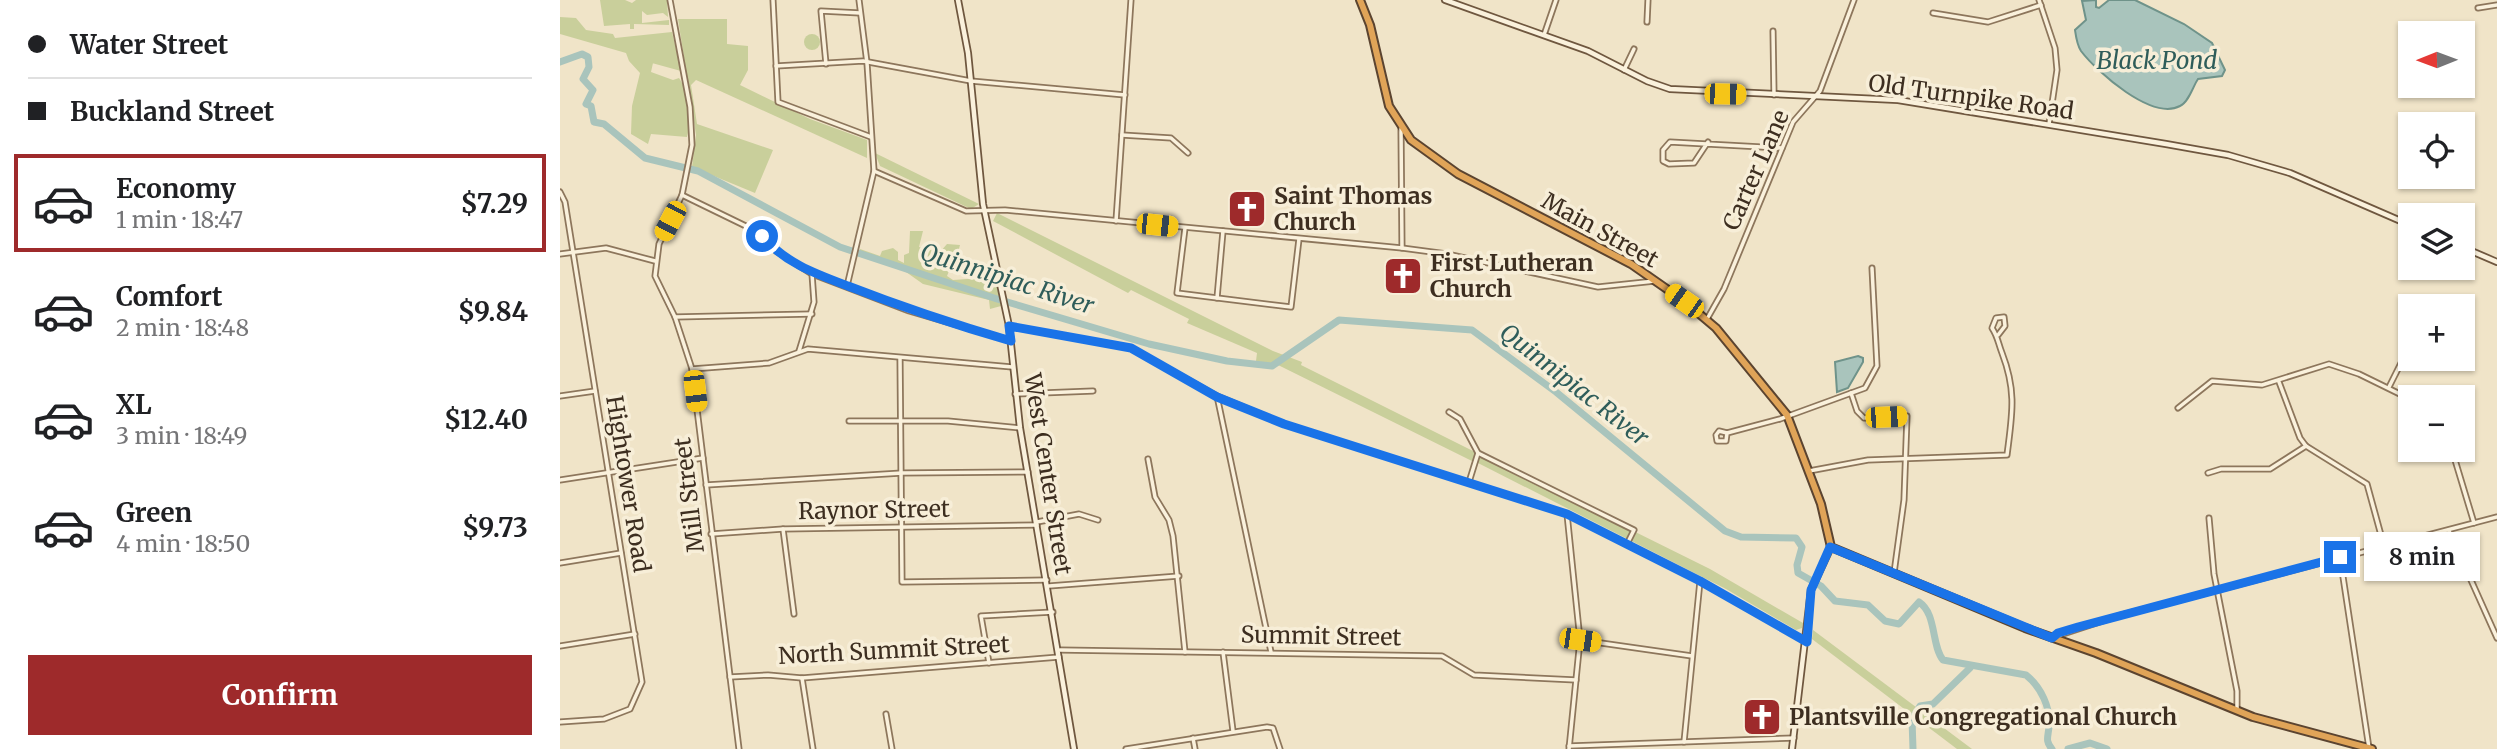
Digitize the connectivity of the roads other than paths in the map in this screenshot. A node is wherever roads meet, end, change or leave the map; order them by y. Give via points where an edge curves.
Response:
1 (670, 0) edge
2 (773, 0) edge
3 (859, 0) edge
4 (958, 0) edge
5 (1131, 0) edge
6 (1360, 0) edge
7 (1445, 0) edge
8 (1647, 0) edge
9 (1854, 0) edge
10 (1554, 1) edge
11 (2040, 2) edge
12 (2497, 5) edge
13 (2478, 8) dead end
14 (860, 13) junction
15 (1933, 13) dead end
16 (1647, 22) dead end
17 (1773, 31) dead end
18 (1544, 35) junction
19 (1634, 49) dead end
20 (867, 63) junction
21 (826, 64) junction
22 (776, 66) junction
23 (1624, 70) junction
24 (971, 81) junction
25 (1125, 95) junction
26 (1774, 95) junction
27 (1816, 97) junction
28 (2049, 126) junction
29 (1401, 129) junction
30 (1122, 135) junction
31 (871, 136) junction
32 (1709, 142) junction
33 (1782, 148) junction
34 (1188, 153) dead end
35 (874, 171) junction
36 (560, 192) edge
37 (682, 195) junction
38 (985, 211) junction
39 (2398, 220) edge
40 (1116, 221) junction
41 (1185, 228) junction
42 (1223, 232) junction
43 (1299, 239) junction
44 (1402, 248) junction
45 (573, 251) junction
46 (2475, 253) edge
47 (560, 254) edge
48 (655, 261) junction
49 (2497, 262) edge
50 (1872, 268) dead end
51 (812, 274) junction
52 (1657, 281) junction
53 (847, 286) junction
54 (1217, 298) junction
55 (812, 314) junction
56 (676, 317) junction
57 (1707, 319) junction
58 (1009, 326) junction
59 (1998, 335) junction
60 (1011, 341) junction
61 (799, 351) junction
62 (900, 358) junction
63 (1012, 367) junction
64 (692, 369) junction
65 (2398, 370) edge
66 (2279, 382) junction
67 (2389, 388) junction
68 (595, 391) junction
69 (1093, 391) dead end
70 (1851, 393) junction
71 (2398, 393) edge
72 (1015, 394) junction
73 (560, 397) edge
74 (1217, 397) junction
75 (2178, 408) dead end
76 (1449, 412) dead end
77 (1787, 415) junction
78 (849, 421) dead end
79 (902, 422) junction
80 (1020, 428) junction
81 (1727, 433) dead end
82 (2306, 446) junction
83 (1478, 453) junction
84 (703, 458) junction
85 (1148, 459) dead end
86 (1905, 460) junction
87 (2456, 462) edge
88 (1809, 471) junction
89 (1028, 472) junction
90 (2208, 472) dead end
91 (608, 473) junction
92 (902, 473) junction
93 (560, 480) edge
94 (1469, 482) junction
95 (706, 485) junction
96 (1567, 514) junction
97 (2497, 517) edge
98 (2209, 518) dead end
99 (1098, 520) dead end
100 (1037, 523) junction
101 (2474, 523) junction
102 (901, 526) junction
103 (783, 529) junction
104 (2448, 530) junction
105 (711, 534) junction
106 (1627, 544) junction
107 (2384, 546) junction
108 (1830, 547) junction
109 (621, 553) junction
110 (2340, 557) junction
111 (560, 563) edge
112 (1894, 573) junction
113 (1179, 576) junction
114 (1700, 581) junction
115 (1048, 583) junction
116 (2218, 590) junction
117 (1053, 612) junction
118 (794, 614) dead end
119 (635, 634) junction
120 (2052, 638) junction
121 (2497, 638) edge
122 (1580, 640) junction
123 (1807, 642) junction
124 (560, 646) edge
125 (1060, 650) junction
126 (1185, 652) junction
127 (1223, 652) junction
128 (1271, 652) junction
129 (1692, 656) junction
130 (1061, 657) junction
131 (989, 663) junction
132 (730, 677) junction
133 (802, 678) junction
134 (1576, 680) junction
135 (2236, 711) junction
136 (886, 714) dead end
137 (560, 722) edge
138 (1233, 731) junction
139 (1193, 738) junction
140 (1794, 738) junction
141 (1684, 744) junction
142 (1569, 748) edge
143 (739, 749) edge
144 (813, 749) edge
145 (892, 749) edge
146 (1074, 749) edge
147 (1126, 749) edge
148 (1195, 749) edge
149 (1280, 749) edge
150 (1792, 749) edge
151 (2371, 749) edge

1 - 37 street via 690,107 689,169
2 - 22 street
3 - 14 street
4 - 24 main road, West Center Street
5 - 25 street
6 - 29 highway, Main Street via 1389,106
7 - 18 main road, Old Turnpike Road
8 - 16 street
9 - 27 street, Carter Lane
10 - 18 street
11 - 15 street via 1987,22
11 - 28 street via 2057,70
12 - 13 street
14 - 20 street
14 - 21 street via 821,11
17 - 26 street
18 - 23 main road, Old Turnpike Road
19 - 23 street
20 - 21 street
20 - 24 street
20 - 31 street
21 - 22 street
22 - 31 street via 778,102
23 - 26 main road, Old Turnpike Road via 1670,89
24 - 25 street
24 - 38 main road, West Center Street
25 - 30 street
26 - 27 main road, Old Turnpike Road
27 - 28 main road, Old Turnpike Road via 1898,100
27 - 33 street, Carter Lane via 1798,114
28 - 39 main road, Old Turnpike Road via 2228,155 2290,173
29 - 44 street
29 - 52 highway, Main Street via 1458,174
30 - 34 street via 1171,138
30 - 40 street
31 - 35 street
32 - 32 street via 1670,142 1663,150 1663,161 1695,163
32 - 33 street
33 - 57 street, Carter Lane via 1724,289
35 - 38 street via 965,211
35 - 53 street
36 - 45 street, Hightower Road
37 - 48 street
37 - 51 street via 754,230
38 - 40 street
38 - 58 main road, West Center Street
40 - 41 street
41 - 42 street
41 - 54 street via 1177,293
42 - 43 street
42 - 54 street
43 - 44 street
43 - 54 street via 1291,307
44 - 52 street via 1598,287
45 - 47 street
45 - 48 street via 606,248
45 - 68 street, Hightower Road
46 - 49 main road
48 - 56 street, Mill Street via 655,276
50 - 70 street via 1877,366 1865,388
51 - 53 street
51 - 55 street
52 - 57 highway, Main Street
53 - 60 street via 909,311
55 - 56 street
55 - 61 street
56 - 64 street, Mill Street
57 - 77 highway, Main Street
58 - 60 main road, West Center Street
58 - 74 street via 1131,348
59 - 59 street via 1993,323 2004,317 2005,326
59 - 86 street via 2014,402 2007,455
60 - 63 main road, West Center Street
61 - 62 street
61 - 64 street via 769,363
62 - 63 street
62 - 79 street
63 - 72 main road, West Center Street
64 - 84 street, Mill Street
65 - 67 street
66 - 67 street via 2329,364
66 - 75 street via 2212,381
66 - 82 street
67 - 71 street
68 - 73 street
68 - 91 street, Hightower Road
69 - 72 street
70 - 77 street
70 - 86 street via 1864,418 1907,416
72 - 80 main road, West Center Street
74 - 94 street via 1312,434
74 - 128 street
76 - 83 street via 1460,419
77 - 81 street
77 - 88 highway, Main Street
78 - 79 street
79 - 80 street
79 - 92 street
80 - 89 main road, West Center Street
82 - 90 street via 2264,471 2221,468
82 - 107 street via 2367,484
83 - 94 street
83 - 106 street via 1634,530
84 - 91 street
84 - 95 street, Mill Street
85 - 113 street via 1155,497 1169,520
86 - 88 street via 1868,460
86 - 112 street
87 - 101 street
88 - 108 highway, Main Street
89 - 92 street
89 - 100 main road, West Center Street
91 - 93 street
91 - 109 street, Hightower Road
92 - 95 street
92 - 102 street
94 - 96 street
95 - 105 street, Mill Street
96 - 106 street
96 - 122 street
97 - 101 street
98 - 116 street
99 - 100 street, Raynor Street via 1079,514
100 - 102 street, Raynor Street
100 - 115 main road, West Center Street
101 - 104 street
102 - 103 street, Raynor Street
102 - 115 street via 902,582
103 - 105 street, Raynor Street
103 - 118 street
104 - 107 street
104 - 121 street
105 - 132 street, Mill Street
106 - 114 street
107 - 110 street
108 - 112 highway
108 - 123 main road via 1812,586
109 - 111 street
109 - 119 street, Hightower Road
110 - 116 street
110 - 151 street
112 - 120 highway
113 - 115 street
113 - 126 street
114 - 123 street
114 - 129 street
115 - 117 main road, West Center Street
116 - 120 street
116 - 135 street
117 - 125 main road, West Center Street
117 - 131 street via 981,616
119 - 124 street
119 - 137 street, Hightower Road via 642,682 630,709 604,719
120 - 135 highway
122 - 129 street
122 - 134 street
123 - 140 main road
125 - 126 street, Summit Street
125 - 130 main road, West Center Street
126 - 127 street, Summit Street
127 - 128 street, Summit Street
127 - 138 street
128 - 134 street, Summit Street via 1443,656 1474,675
129 - 141 street
130 - 131 street, North Summit Street
130 - 146 main road, West Center Street
131 - 133 street, North Summit Street
132 - 133 street, North Summit Street
132 - 143 street, Mill Street
133 - 144 street
134 - 142 street
135 - 151 highway
136 - 145 street
138 - 139 street
138 - 149 street via 1273,727
139 - 147 street
139 - 148 street
140 - 141 street
140 - 150 main road
141 - 142 street

